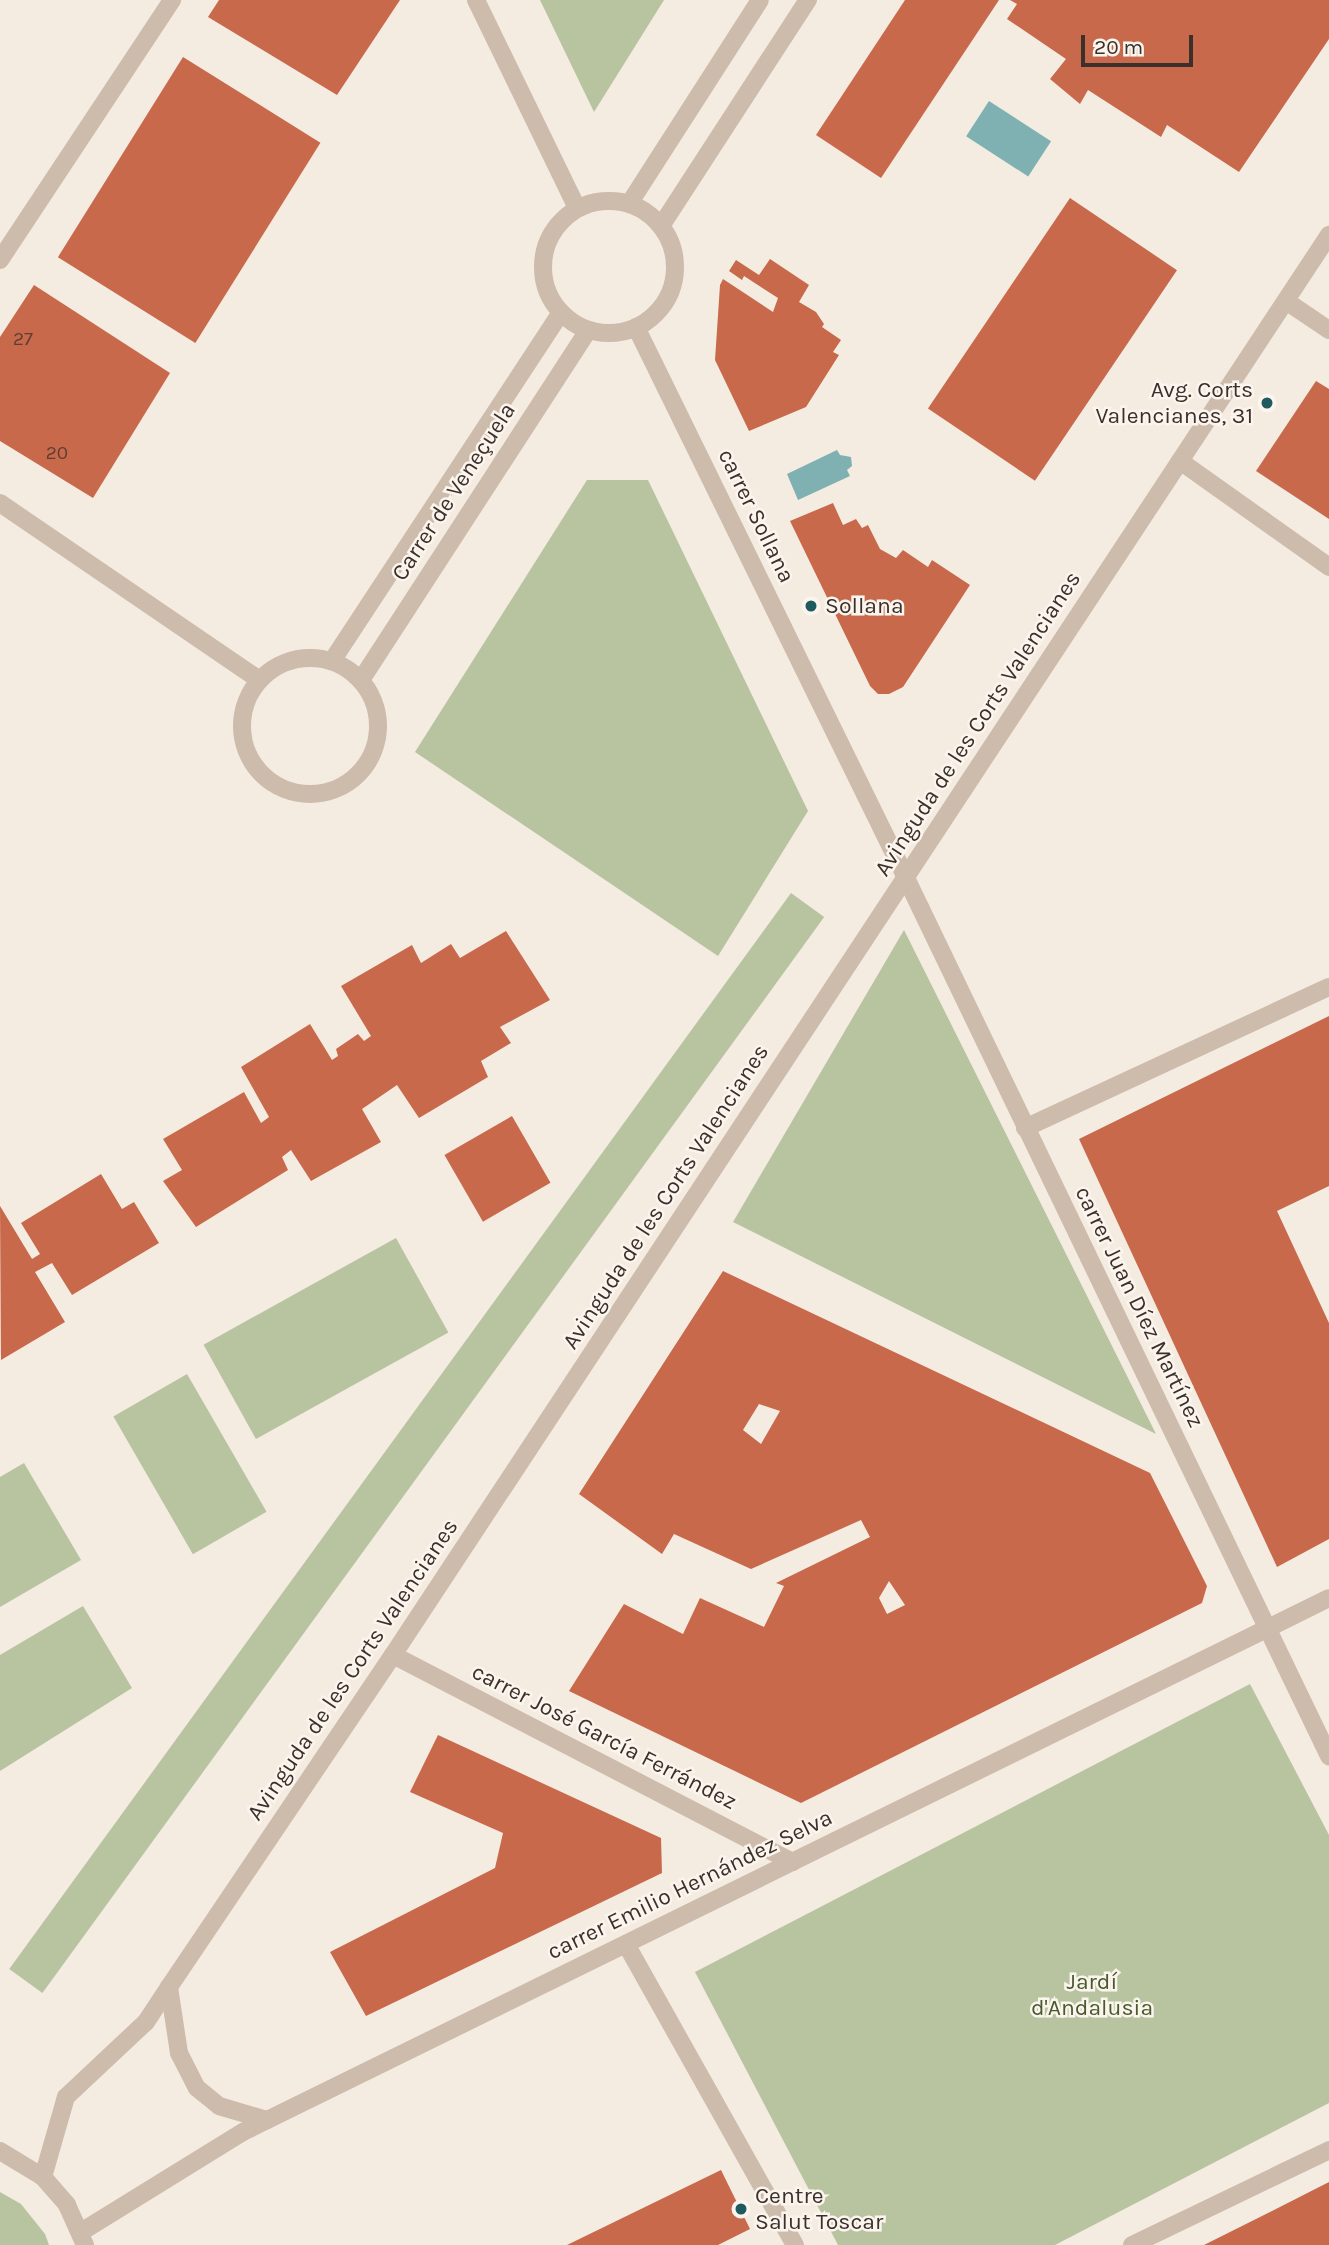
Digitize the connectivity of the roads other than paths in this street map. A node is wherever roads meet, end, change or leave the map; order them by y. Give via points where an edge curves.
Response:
1 (172, 0) edge
2 (476, 0) edge
3 (760, 0) edge
4 (808, 0) edge
5 (629, 204) junction
6 (577, 208) junction
7 (661, 226) junction
8 (1329, 235) edge
9 (6, 238) edge
10 (0, 260) edge
11 (1286, 301) junction
12 (561, 312) junction
13 (636, 327) junction
14 (588, 330) junction
15 (1329, 330) edge
16 (1180, 461) junction
17 (0, 503) edge
18 (1329, 567) edge
19 (332, 661) junction
20 (259, 680) junction
21 (361, 680) junction
22 (906, 878) junction
23 (1329, 987) edge
24 (1025, 1128) junction
25 (1329, 1598) edge
26 (1268, 1628) junction
27 (393, 1655) junction
28 (1329, 1756) edge
29 (793, 1861) junction
30 (626, 1944) junction
31 (169, 1987) junction
32 (267, 2120) junction
33 (0, 2151) edge
34 (1328, 2151) edge
35 (43, 2178) junction
36 (83, 2239) edge
37 (795, 2245) edge
38 (1132, 2245) edge

1 - 9 street
2 - 6 street
3 - 5 street
4 - 7 street
5 - 6 street via 603,201
5 - 7 street
6 - 12 street via 557,225 544,249 545,285
7 - 13 street via 674,256 672,287 664,304
8 - 11 street, Avinguda de les Corts Valencianes
9 - 10 street
11 - 15 street
11 - 16 street, Avinguda de les Corts Valencianes
12 - 14 street
12 - 19 street, Carrer de Veneçuela
13 - 14 street via 620,332
13 - 22 street, carrer Sollana
14 - 21 street, Carrer de Veneçuela
16 - 18 street
16 - 22 street, Avinguda de les Corts Valencianes
17 - 20 street
19 - 20 street via 301,659
19 - 21 street
20 - 21 street via 248,698 243,740 263,776 301,794 323,794 342,787 371,757 379,725
22 - 24 street, carrer Juan Díez Martínez
22 - 27 street, Avinguda de les Corts Valencianes
23 - 24 street
24 - 26 street, carrer Juan Díez Martínez
25 - 26 street, carrer Emilio Hernández Selva
26 - 28 street, carrer Juan Díez Martínez
26 - 29 street, carrer Emilio Hernández Selva
27 - 29 street, carrer José García Ferrández
27 - 31 street, Avinguda de les Corts Valencianes
29 - 30 street, carrer Emilio Hernández Selva
30 - 32 street, carrer Emilio Hernández Selva
30 - 37 street
31 - 32 street via 179,2053 197,2088 219,2106
31 - 35 street, Avinguda de les Corts Valencianes via 145,2022 66,2097
32 - 36 street, carrer Emilio Hernández Selva
33 - 35 street
34 - 38 street
35 - 36 street via 67,2205

